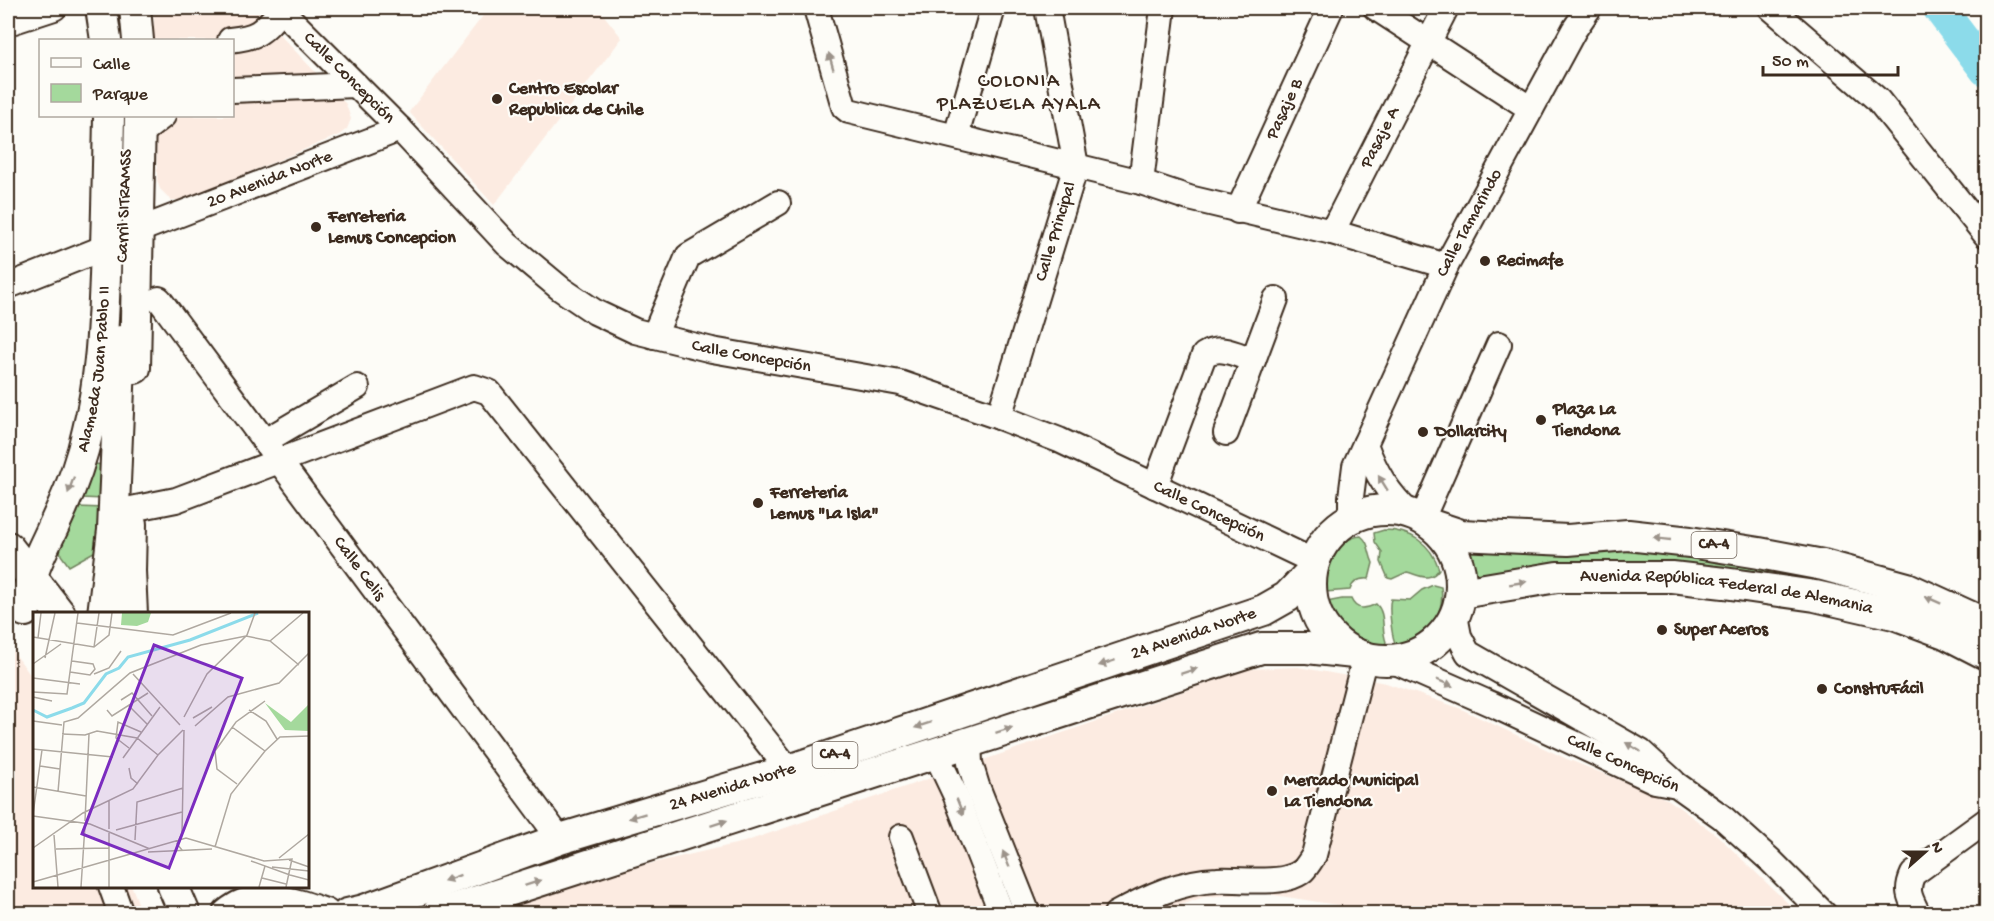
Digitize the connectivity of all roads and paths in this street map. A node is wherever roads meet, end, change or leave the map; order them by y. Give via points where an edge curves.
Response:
1 (54, 8) edge
2 (101, 8) edge
3 (119, 8) edge
4 (135, 8) edge
5 (993, 8) edge
6 (1047, 8) edge
7 (1163, 8) edge
8 (1331, 8) edge
9 (1376, 8) edge
10 (1446, 8) edge
11 (1589, 8) edge
12 (1770, 8) edge
13 (280, 9) edge
14 (817, 11) edge
15 (8, 23) edge
16 (106, 39) edge
17 (123, 39) edge
18 (138, 39) edge
19 (234, 40) edge
20 (1427, 42) junction
21 (356, 85) junction
22 (234, 90) edge
23 (1530, 109) junction
24 (109, 117) edge
25 (143, 120) edge
26 (400, 129) junction
27 (956, 136) junction
28 (1076, 166) junction
29 (1141, 182) junction
30 (778, 203) dead end
31 (1238, 211) junction
32 (139, 230) junction
33 (1332, 232) junction
34 (1986, 235) edge
35 (106, 247) junction
36 (1446, 266) junction
37 (8, 286) edge
38 (159, 299) dead end
39 (1276, 299) dead end
40 (654, 336) junction
41 (1499, 344) dead end
42 (1253, 360) junction
43 (357, 387) dead end
44 (999, 417) junction
45 (1226, 433) dead end
46 (1365, 444) junction
47 (272, 451) junction
48 (1155, 486) junction
49 (131, 509) junction
50 (1351, 519) junction
51 (1421, 520) junction
52 (8, 547) edge
53 (112, 547) junction
54 (1313, 567) junction
55 (20, 581) edge
56 (1458, 604) junction
57 (58, 612) edge
58 (103, 612) edge
59 (115, 612) edge
60 (132, 612) edge
61 (30, 617) edge
62 (1986, 624) edge
63 (1986, 654) edge
64 (1370, 657) junction
65 (969, 741) junction
66 (936, 754) junction
67 (789, 770) junction
68 (1677, 785) junction
69 (1986, 822) edge
70 (901, 837) dead end
71 (560, 839) junction
72 (112, 888) edge
73 (174, 888) edge
74 (192, 888) edge
75 (284, 900) edge
76 (121, 914) edge
77 (185, 914) edge
78 (202, 914) edge
79 (228, 914) edge
80 (325, 914) edge
81 (347, 914) edge
82 (437, 914) edge
83 (930, 914) edge
84 (1002, 914) edge
85 (1028, 914) edge
86 (1116, 914) edge
87 (1824, 914) edge
88 (1918, 914) edge

1 - 15 street
2 - 16 main road
3 - 17 main road
4 - 18 main road
5 - 27 street
6 - 28 street, Calle Principal
7 - 29 street
8 - 31 street, Pasaje B
9 - 20 street
10 - 20 street, Pasaje A
11 - 23 street, Calle Tamarindo
12 - 34 street via 1878,100
13 - 19 street via 260,32
13 - 21 street, Calle Concepción
27 -> 14 street via 844,107
20 - 23 street
20 - 33 street, Pasaje A
21 - 22 street
21 - 26 street, Calle Concepción
23 - 36 street, Calle Tamarindo
24 - 35 main road, Alameda Juan Pablo II
25 - 32 main road, Alameda Juan Pablo II
25 - 53 main road, Carril SITRAMSS via 120,365
26 - 32 street, 20 Avenida Norte
26 - 40 street, Calle Concepción via 507,244 561,289 595,312
27 - 28 street
28 - 29 street
28 - 44 street, Calle Principal
29 - 31 street
30 - 40 street via 688,256
31 - 33 street
32 - 49 main road, Alameda Juan Pablo II
33 - 36 street
35 - 37 street
35 -> 55 main road, Alameda Juan Pablo II via 100,367 88,432 53,529
36 - 46 street, Calle Tamarindo
38 - 47 street, Calle Celis
39 - 42 street
40 - 44 street, Calle Concepción via 900,383
41 - 51 street
42 - 45 street
42 - 48 street via 1225,350 1204,355
43 - 47 street
44 - 48 street, Calle Concepción via 1059,440
46 - 50 street, Calle Tamarindo via 1355,466
51 -> 46 street via 1392,496
47 - 49 street via 176,500
47 - 67 street via 474,387 489,392
47 - 71 street, Calle Celis
48 - 54 street, Calle Concepción
49 - 60 main road, Alameda Juan Pablo II
50 - 51 main road, CA-4 via 1381,510
50 - 54 main road, CA-4 via 1327,539
51 - 56 main road via 1441,534 1455,555 1459,571
62 -> 51 main road, Avenida República Federal de Alemania / CA-4 via 1907,588 1759,553 1628,535 1568,540 1461,535
52 - 55 main road
53 - 58 main road, Carril SITRAMSS
53 - 59 main road, Carril SITRAMSS
54 - 64 main road via 1313,602 1322,623 1336,641
54 -> 67 main road, 24 Avenida Norte / CA-4 via 1287,597 1264,610
55 - 57 main road
55 - 61 main road
56 -> 63 main road, Avenida República Federal de Alemania / CA-4 via 1557,577 1672,577 1815,596 1894,614
56 - 64 main road, CA-4 via 1443,634 1425,649 1404,658
68 -> 56 street via 1641,752 1468,652 1459,636
65 -> 64 main road, 24 Avenida Norte / CA-4 via 1261,648 1307,648
64 -> 68 street, Calle Concepción via 1491,704 1655,781
64 - 86 street via 1314,855 1305,871 1286,879 1214,880 1186,885 1154,894
65 - 66 main road, 24 Avenida Norte / CA-4
85 -> 65 street via 977,786
82 -> 66 main road, 24 Avenida Norte / CA-4
66 -> 84 street
67 -> 71 main road, 24 Avenida Norte / CA-4
68 - 87 street, Calle Concepción via 1722,817
69 - 88 street via 1913,874 1908,886
70 - 83 street
71 -> 81 main road, 24 Avenida Norte / CA-4
72 - 76 street
73 - 77 main road
74 - 78 main road
75 - 79 main road via 246,903
75 - 80 main road

